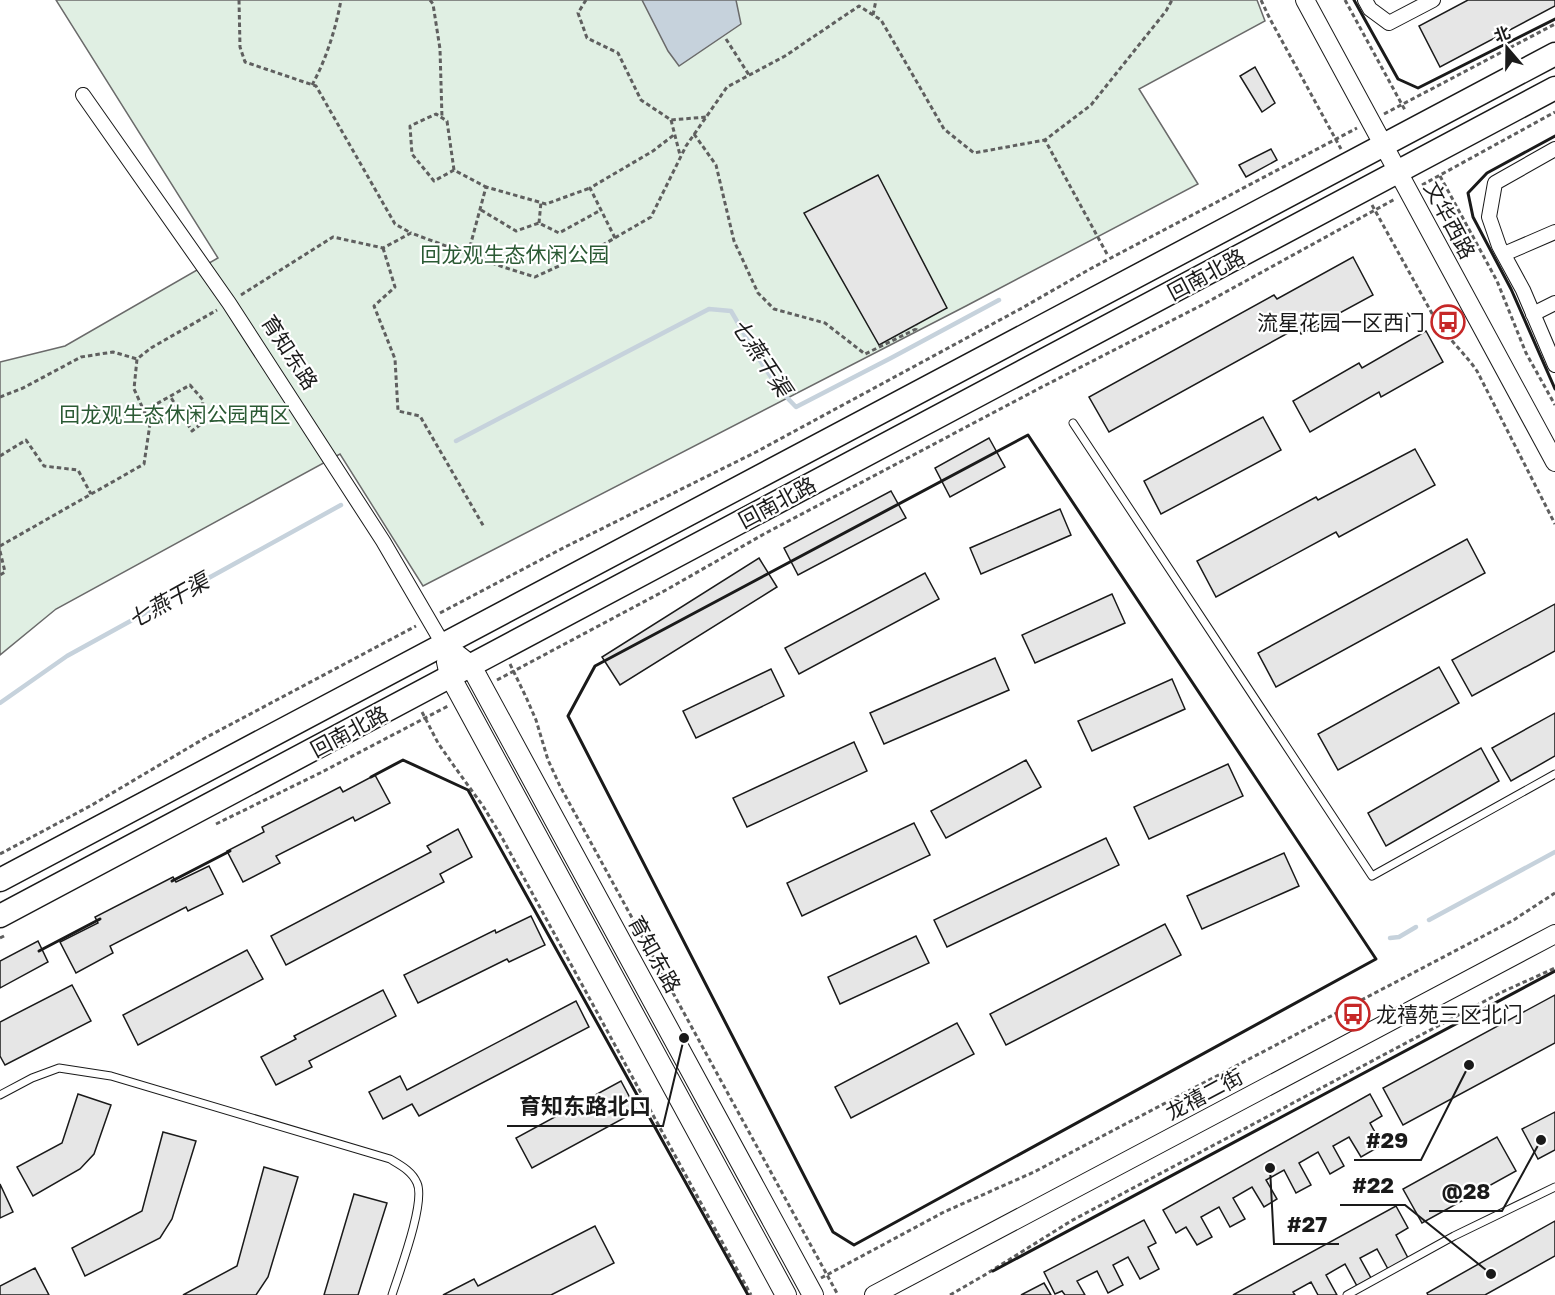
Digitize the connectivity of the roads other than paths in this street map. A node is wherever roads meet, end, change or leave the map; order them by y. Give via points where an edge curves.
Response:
1 (1305, 0) edge
2 (1365, 0) edge
3 (1433, 0) edge
4 (1555, 54) edge
5 (1555, 88) edge
6 (83, 95) dead end
7 (1383, 145) junction
8 (1555, 149) edge
9 (1398, 172) junction
10 (1555, 232) edge
11 (1504, 254) junction
12 (1555, 303) edge
13 (1533, 314) junction
14 (1555, 365) edge
15 (1072, 423) dead end
16 (1555, 462) edge
17 (443, 644) junction
18 (471, 666) junction
19 (450, 676) junction
20 (1555, 774) edge
21 (0, 880) edge
22 (5, 924) edge
23 (1555, 934) edge
24 (0, 1095) edge
25 (1555, 1187) edge
26 (392, 1295) edge
27 (786, 1295) edge
28 (813, 1295) edge
29 (874, 1295) edge
30 (1347, 1295) edge

1 - 7 street, 文华西路
2 - 3 street via 1370,9 1389,23
4 - 7 main road, 回南北路
5 - 9 main road, 回南北路
6 - 17 street, 育知东路 via 229,303 383,541
7 - 9 street, 文华西路
7 - 17 main road, 回南北路
8 - 11 street via 1495,183 1489,217
9 - 16 street, 文华西路
9 - 18 main road, 回南北路
10 - 11 street
11 - 13 street
12 - 13 street
13 - 14 street
15 - 20 lane via 1372,876
17 - 18 main road, 育知东路
17 - 19 main road, 育知东路
17 - 21 main road, 回南北路
18 - 19 main road, 回南北路
18 - 28 main road, 育知东路
19 - 22 main road, 回南北路
19 - 27 main road, 育知东路
23 - 29 street, 龙禧二街
24 - 26 lane via 59,1068 111,1076 405,1167 417,1183 420,1196
25 - 30 lane via 1454,1236

